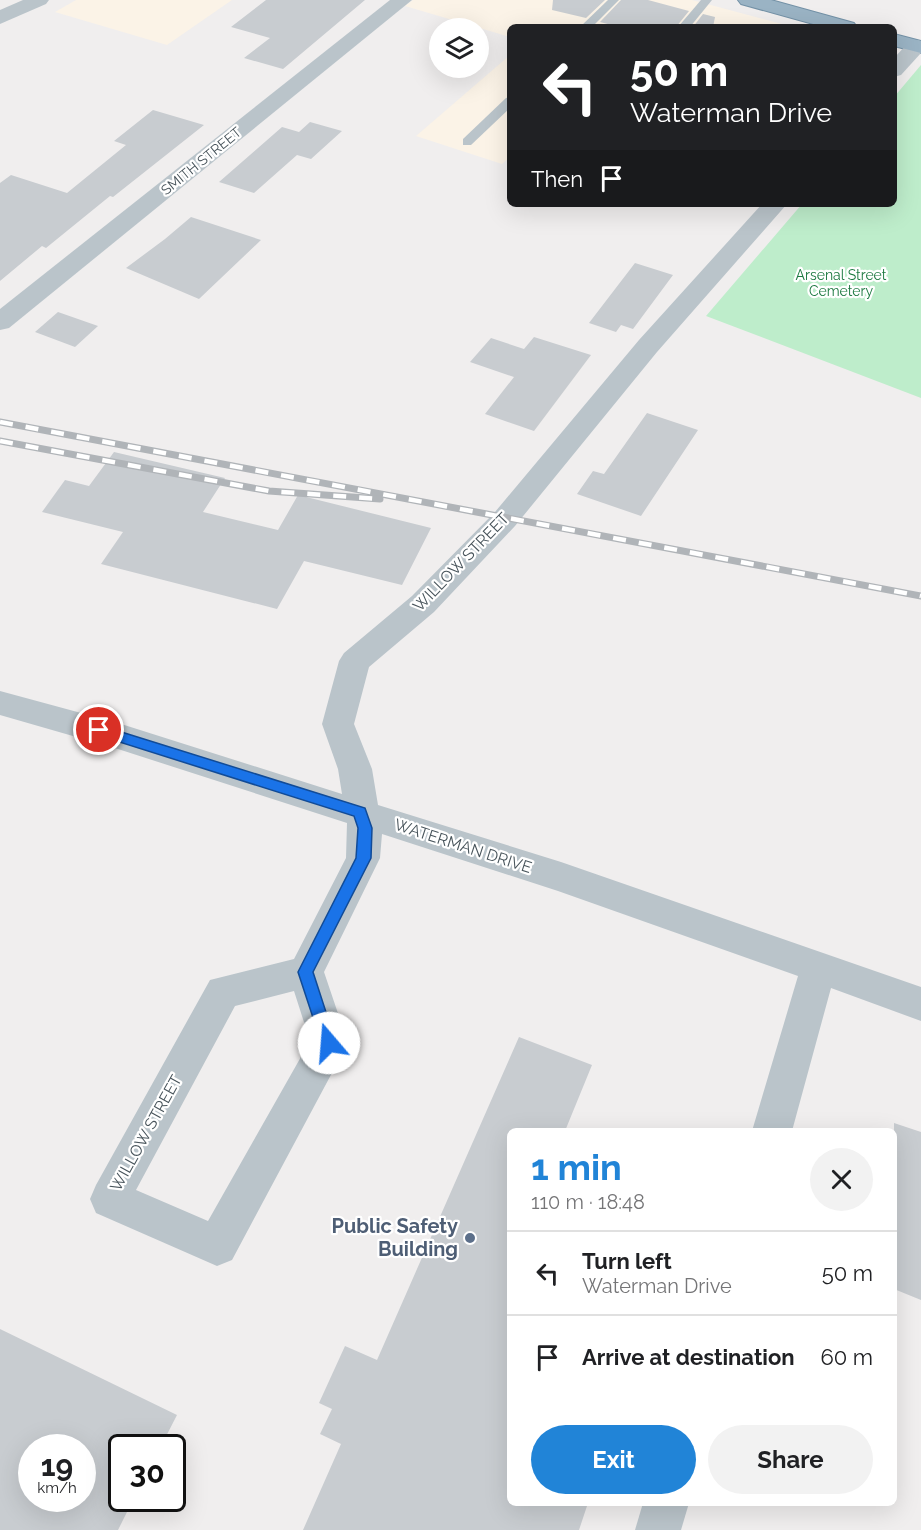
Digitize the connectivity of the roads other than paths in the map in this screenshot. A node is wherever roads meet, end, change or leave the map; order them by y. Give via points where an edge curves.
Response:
1 (39, 0) edge
2 (402, 0) edge
3 (614, 0) edge
4 (707, 0) edge
5 (748, 0) edge
6 (0, 18) edge
7 (589, 24) edge
8 (687, 24) edge
9 (836, 24) edge
10 (897, 41) edge
11 (919, 46) edge
12 (897, 68) edge
13 (507, 105) edge
14 (467, 142) dead end
15 (772, 207) edge
16 (0, 322) edge
17 (0, 703) edge
18 (360, 812) junction
19 (818, 969) junction
20 (306, 972) junction
21 (921, 1004) edge
22 (773, 1128) edge
23 (665, 1506) edge
24 (658, 1530) edge

1 - 6 street
2 - 16 street, SMITH STREET
3 - 7 lane
4 - 8 lane
5 - 9 highway
10 - 11 highway
11 - 12 street
13 - 14 lane
15 - 18 street, WILLOW STREET via 648,346 505,519 423,604 355,661 338,724 355,769
17 - 18 street, WATERMAN DRIVE
18 - 19 street, WATERMAN DRIVE via 561,877
18 - 20 street, WILLOW STREET via 365,828 363,858
19 - 21 street, WATERMAN DRIVE
19 - 22 street
20 - 20 street, WILLOW STREET via 223,992 110,1199 217,1245 329,1043
23 - 24 street

